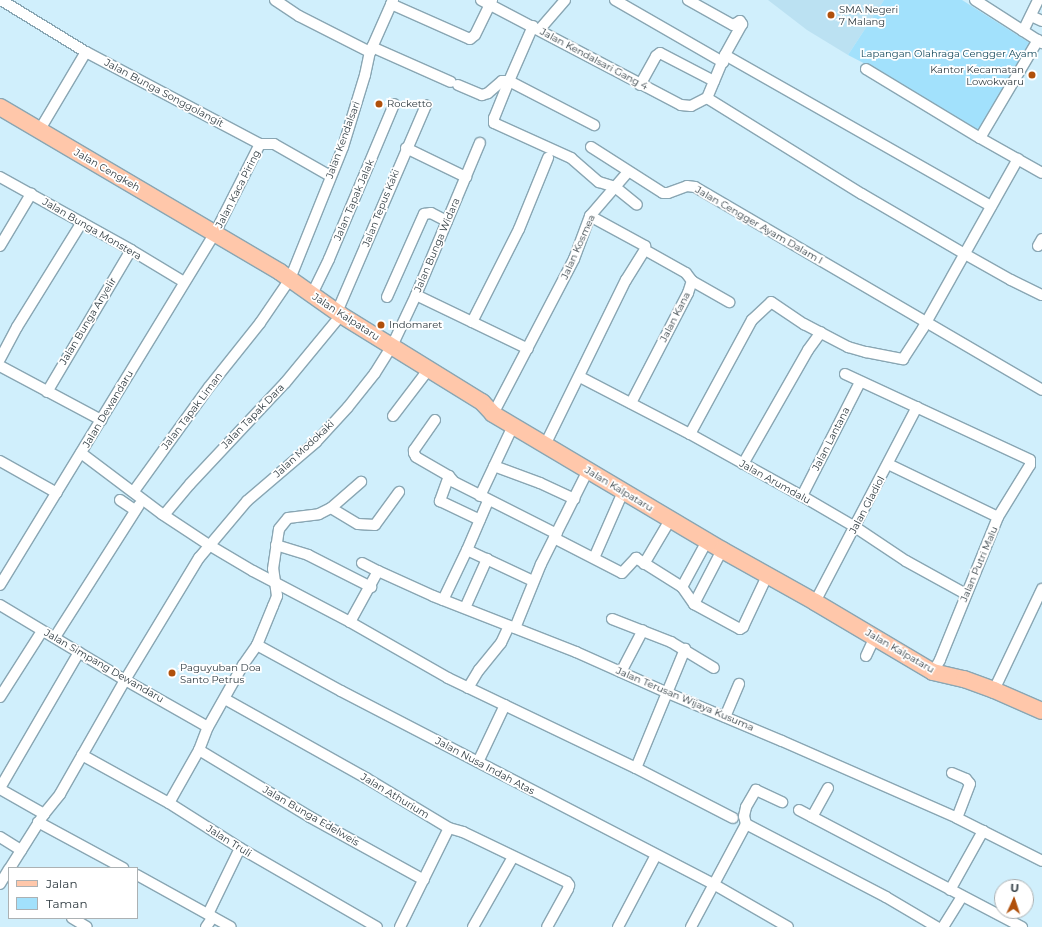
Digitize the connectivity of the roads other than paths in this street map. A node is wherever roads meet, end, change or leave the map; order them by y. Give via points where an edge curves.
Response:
1 (1, 0) edge
2 (275, 0) edge
3 (565, 0) edge
4 (615, 0) edge
5 (688, 0) edge
6 (975, 0) edge
7 (1038, 0) edge
8 (488, 1) edge
9 (392, 2) edge
10 (1031, 16) junction
11 (1042, 21) edge
12 (536, 28) junction
13 (1023, 31) junction
14 (1040, 42) edge
15 (371, 50) junction
16 (86, 52) junction
17 (724, 59) junction
18 (866, 68) dead end
19 (714, 80) junction
20 (509, 81) junction
21 (640, 85) junction
22 (707, 98) junction
23 (394, 104) dead end
24 (426, 105) dead end
25 (0, 107) edge
26 (594, 125) dead end
27 (39, 131) junction
28 (980, 138) junction
29 (480, 143) dead end
30 (260, 144) junction
31 (591, 147) dead end
32 (406, 148) junction
33 (548, 158) dead end
34 (1018, 159) junction
35 (628, 172) junction
36 (1042, 173) edge
37 (330, 176) junction
38 (0, 177) edge
39 (466, 177) junction
40 (611, 191) junction
41 (31, 194) junction
42 (637, 205) dead end
43 (990, 206) junction
44 (590, 216) junction
45 (447, 221) junction
46 (82, 222) junction
47 (215, 233) junction
48 (0, 246) edge
49 (131, 250) junction
50 (645, 250) junction
51 (963, 253) junction
52 (290, 279) junction
53 (692, 281) junction
54 (184, 282) junction
55 (312, 294) junction
56 (416, 295) junction
57 (1042, 295) edge
58 (386, 297) dead end
59 (729, 302) dead end
60 (339, 314) junction
61 (472, 322) junction
62 (926, 322) junction
63 (821, 332) junction
64 (392, 346) junction
65 (528, 349) junction
66 (0, 359) edge
67 (0, 366) edge
68 (428, 370) junction
69 (845, 374) dead end
70 (580, 377) junction
71 (860, 382) junction
72 (1042, 390) edge
73 (47, 392) junction
74 (631, 404) junction
75 (917, 407) junction
76 (493, 414) junction
77 (393, 416) dead end
78 (101, 420) junction
79 (436, 420) dead end
80 (513, 426) junction
81 (690, 434) junction
82 (545, 445) junction
83 (81, 453) junction
84 (0, 461) edge
85 (743, 464) junction
86 (888, 464) junction
87 (494, 466) junction
88 (588, 470) junction
89 (449, 476) junction
90 (361, 482) dead end
91 (134, 491) junction
92 (399, 492) dead end
93 (623, 492) junction
94 (57, 493) junction
95 (802, 496) junction
96 (484, 499) junction
97 (574, 499) junction
98 (120, 500) dead end
99 (330, 508) junction
100 (164, 516) junction
101 (998, 517) junction
102 (480, 520) junction
103 (670, 520) junction
104 (855, 527) junction
105 (555, 536) junction
106 (707, 541) junction
107 (208, 545) junction
108 (276, 545) junction
109 (467, 550) junction
110 (722, 550) junction
111 (594, 558) junction
112 (487, 560) junction
113 (362, 563) dead end
114 (644, 564) junction
115 (378, 571) junction
116 (768, 576) junction
117 (533, 581) junction
118 (274, 582) junction
119 (0, 585) edge
120 (370, 586) junction
121 (682, 587) junction
122 (1042, 589) edge
123 (966, 594) junction
124 (443, 600) junction
125 (816, 602) junction
126 (0, 604) edge
127 (694, 604) junction
128 (465, 608) junction
129 (612, 619) dead end
130 (350, 622) junction
131 (512, 627) junction
132 (42, 630) junction
133 (643, 630) junction
134 (55, 637) junction
135 (875, 637) junction
136 (257, 645) junction
137 (685, 649) junction
138 (79, 652) junction
139 (866, 656) dead end
140 (714, 668) dead end
141 (621, 672) junction
142 (933, 672) junction
143 (125, 680) junction
144 (739, 684) dead end
145 (468, 688) junction
146 (994, 690) junction
147 (667, 693) junction
148 (0, 697) edge
149 (225, 699) junction
150 (505, 706) junction
151 (1041, 709) edge
152 (725, 717) junction
153 (208, 727) junction
154 (199, 750) junction
155 (82, 755) junction
156 (478, 762) junction
157 (636, 768) junction
158 (952, 773) dead end
159 (0, 788) edge
160 (828, 788) dead end
161 (782, 802) dead end
162 (169, 803) junction
163 (799, 810) dead end
164 (812, 816) junction
165 (41, 818) junction
166 (733, 818) dead end
167 (957, 818) junction
168 (746, 824) junction
169 (449, 828) junction
170 (983, 831) junction
171 (0, 837) edge
172 (240, 848) junction
173 (21, 850) junction
174 (656, 854) junction
175 (513, 857) junction
176 (1042, 861) edge
177 (10, 867) edge
178 (121, 867) edge
179 (8, 872) edge
180 (138, 876) edge
181 (424, 880) junction
182 (4, 883) edge
183 (715, 885) junction
184 (950, 890) junction
185 (962, 896) junction
186 (210, 915) junction
187 (74, 919) edge
188 (1019, 926) edge
189 (87, 927) edge
190 (206, 927) edge
191 (231, 927) edge
192 (377, 927) edge
193 (400, 927) edge
194 (473, 927) edge
195 (547, 927) edge
196 (618, 927) edge
197 (691, 927) edge
198 (788, 927) edge
199 (937, 927) edge
200 (943, 927) edge

1 - 16 street, Jalan Bunga Songgolangit
2 - 15 street via 299,16
3 - 12 street
4 - 17 street
5 - 17 street via 733,25 742,22 742,28
6 - 13 street
7 - 10 street
8 - 9 street via 475,35 470,39
8 - 12 street, Jalan Kendalsari Gang 4
9 - 15 street, Jalan Kendalsari
10 - 11 street
10 - 13 street
12 - 20 street
12 - 21 street, Jalan Kendalsari Gang 4
13 - 14 street
14 - 28 street
15 - 20 street via 482,95 502,82
15 - 37 street, Jalan Kendalsari via 350,126
16 - 27 street
16 - 30 street, Jalan Bunga Songgolangit
17 - 19 street
17 - 43 street
18 - 28 street
19 - 21 street via 660,53
19 - 22 street
20 - 26 street
20 - 40 street via 494,122 571,158
21 - 22 street, Jalan Kendalsari Gang 4 via 686,106 692,106
22 - 51 street
23 - 55 street, Jalan Tapak Jalak
24 - 32 street, Jalan Tepus Kaki
25 - 27 main road, Jalan Cengkeh
27 - 47 main road, Jalan Cengkeh
28 - 34 street
29 - 39 street, Jalan Bunga Widara
30 - 37 street, Jalan Bunga Songgolangit via 274,144
30 - 47 street, Jalan Kaca Piring
31 - 35 street, Jalan Cengger Ayam Dalam I
32 - 39 street
32 - 60 street, Jalan Tepus Kaki
33 - 61 street via 519,229
34 - 36 street
34 - 43 street
35 - 40 street, Jalan Kosmea
35 - 62 street, Jalan Cengger Ayam Dalam I via 666,193 685,186 693,186
37 - 52 street, Jalan Kendalsari
38 - 41 street, Jalan Bunga Monstera
39 - 45 street, Jalan Bunga Widara
40 - 42 street
40 - 44 street, Jalan Kosmea
41 - 46 street, Jalan Bunga Monstera
41 - 48 street
43 - 51 street
44 - 50 street, Jalan Kana via 645,246
44 - 65 street, Jalan Kosmea via 574,259
45 - 56 street, Jalan Bunga Widara
45 - 58 street via 431,213 424,214
46 - 49 street, Jalan Bunga Monstera
46 - 66 street
47 - 52 main road, Jalan Kalpataru
47 - 54 street, Jalan Dewandaru
49 - 54 street, Jalan Bunga Monstera
49 - 73 street, Jalan Bunga Anyelir
50 - 53 street, Jalan Kana via 686,273
50 - 70 street via 626,280
51 - 57 street
51 - 62 street
52 - 55 main road, Jalan Kalpataru
52 - 91 street, Jalan Tapak Liman
53 - 59 street
53 - 74 street, Jalan Kana
54 - 78 street, Jalan Dewandaru
55 - 60 main road, Jalan Kalpataru
56 - 61 street
56 - 64 street, Jalan Bunga Widara
60 - 64 main road, Jalan Kalpataru
60 - 100 street, Jalan Tapak Dara via 285,383 190,484
61 - 65 street
62 - 63 street via 901,359 848,347
62 - 72 street, Jalan Cengger Ayam Dalam I
63 - 81 street via 771,302 752,320
63 - 85 street via 808,350
64 - 68 main road, Jalan Kalpataru
64 - 107 street, Jalan Modokaki via 367,385 316,442 247,501
65 - 76 street, Jalan Kosmea
67 - 73 street
68 - 76 main road, Jalan Kalpataru via 482,402
68 - 77 street
69 - 71 street
70 - 74 street, Jalan Arumdalu
70 - 82 street
71 - 75 street
71 - 95 street, Jalan Lantana
73 - 78 street
74 - 81 street, Jalan Arumdalu
75 - 86 street, Jalan Gladiol
75 - 101 street, Jalan Putri Malu via 1030,460 1030,466
76 - 80 main road, Jalan Kalpataru
78 - 83 street, Jalan Dewandaru
79 - 89 street via 414,453 416,457
80 - 82 main road, Jalan Kalpataru
80 - 87 street
81 - 85 street, Jalan Arumdalu
82 - 88 main road, Jalan Kalpataru
83 - 91 street
83 - 94 street, Jalan Dewandaru
84 - 94 street
85 - 95 street, Jalan Arumdalu
86 - 101 street
86 - 104 street, Jalan Gladiol
87 - 96 street
87 - 97 street
88 - 93 main road, Jalan Kalpataru
88 - 97 street
89 - 96 street via 454,482
89 - 102 street via 440,501
90 - 99 street
91 - 100 street
92 - 99 street via 375,525 358,524
93 - 103 main road, Jalan Kalpataru
93 - 111 street
94 - 119 street, Jalan Dewandaru
95 - 104 street, Jalan Arumdalu
96 - 102 street
96 - 105 street
97 - 105 street
98 - 134 street via 137,507
99 - 108 street via 319,514 288,518 279,529
100 - 107 street
101 - 123 street, Jalan Putri Malu
102 - 109 street
103 - 106 main road, Jalan Kalpataru
103 - 114 street
104 - 123 street, Jalan Arumdalu via 906,561
104 - 125 street, Jalan Gladiol
105 - 111 street
105 - 117 street
106 - 110 main road, Jalan Kalpataru
106 - 121 street
107 - 118 street
107 - 143 street, Jalan Modokaki via 182,583
108 - 118 street
108 - 120 street via 308,555
109 - 112 street
109 - 124 street
110 - 116 main road, Jalan Kalpataru
110 - 127 street
111 - 114 street via 623,574 635,558
112 - 117 street
112 - 128 street
113 - 115 street, Jalan Terusan Wijaya Kusuma
114 - 121 street
115 - 120 street
115 - 124 street, Jalan Terusan Wijaya Kusuma
116 - 125 main road, Jalan Kalpataru
116 - 127 street via 740,629
117 - 131 street via 528,601
118 - 130 street
118 - 136 street via 277,596
120 - 130 street
121 - 127 street
122 - 146 street
123 - 142 street, Jalan Putri Malu
124 - 128 street, Jalan Terusan Wijaya Kusuma
125 - 135 main road, Jalan Kalpataru
126 - 132 street, Jalan Simpang Dewandaru
128 - 131 street, Jalan Terusan Wijaya Kusuma
129 - 133 street
130 - 145 street
131 - 141 street, Jalan Terusan Wijaya Kusuma
131 - 145 street
132 - 134 street, Jalan Simpang Dewandaru
132 - 148 street
133 - 137 street
133 - 141 street
134 - 138 street, Jalan Simpang Dewandaru
135 - 139 street
135 - 142 main road, Jalan Kalpataru
136 - 149 street
136 - 156 street, Jalan Nusa Indah Atas
137 - 140 street
137 - 147 street
138 - 143 street, Jalan Simpang Dewandaru
138 - 159 street
141 - 147 street, Jalan Terusan Wijaya Kusuma
142 - 146 main road, Jalan Kalpataru via 964,679
143 - 153 street, Jalan Simpang Dewandaru
143 - 155 street, Jalan Modokaki
144 - 152 street
145 - 150 street
146 - 151 main road, Jalan Kalpataru
147 - 152 street, Jalan Terusan Wijaya Kusuma
147 - 157 street
149 - 153 street
149 - 169 street, Jalan Athurium
150 - 156 street
150 - 157 street
152 - 167 street, Jalan Terusan Wijaya Kusuma
153 - 154 street
154 - 162 street
154 - 181 street, Jalan Bunga Edelweis
155 - 162 street, Jalan Truli
155 - 165 street, Jalan Modokaki via 60,794
156 - 174 street, Jalan Nusa Indah Atas
157 - 166 street
158 - 167 street via 966,779 970,784
159 - 165 street
160 - 164 street
161 - 168 street via 756,790 746,807
162 - 172 street, Jalan Truli
163 - 164 street
164 - 184 street
165 - 173 street, Jalan Modokaki
165 - 178 street
167 - 170 street, Jalan Terusan Wijaya Kusuma
168 - 183 street
168 - 199 street via 886,897
169 - 175 street, Jalan Athurium via 463,832
169 - 181 street
170 - 176 street, Jalan Terusan Wijaya Kusuma
170 - 184 street
171 - 173 street
172 - 186 street
172 - 192 street, Jalan Truli
173 - 177 street, Jalan Modokaki
174 - 183 street, Jalan Nusa Indah Atas
174 - 196 street
175 - 194 street
175 - 195 street, Jalan Athurium via 569,885
179 - 182 street, Jalan Modokaki
180 - 186 street
181 - 193 street
183 - 197 street
183 - 198 street, Jalan Nusa Indah Atas
184 - 185 street
185 - 188 street
185 - 200 street
186 - 190 street
186 - 191 street
187 - 189 street

